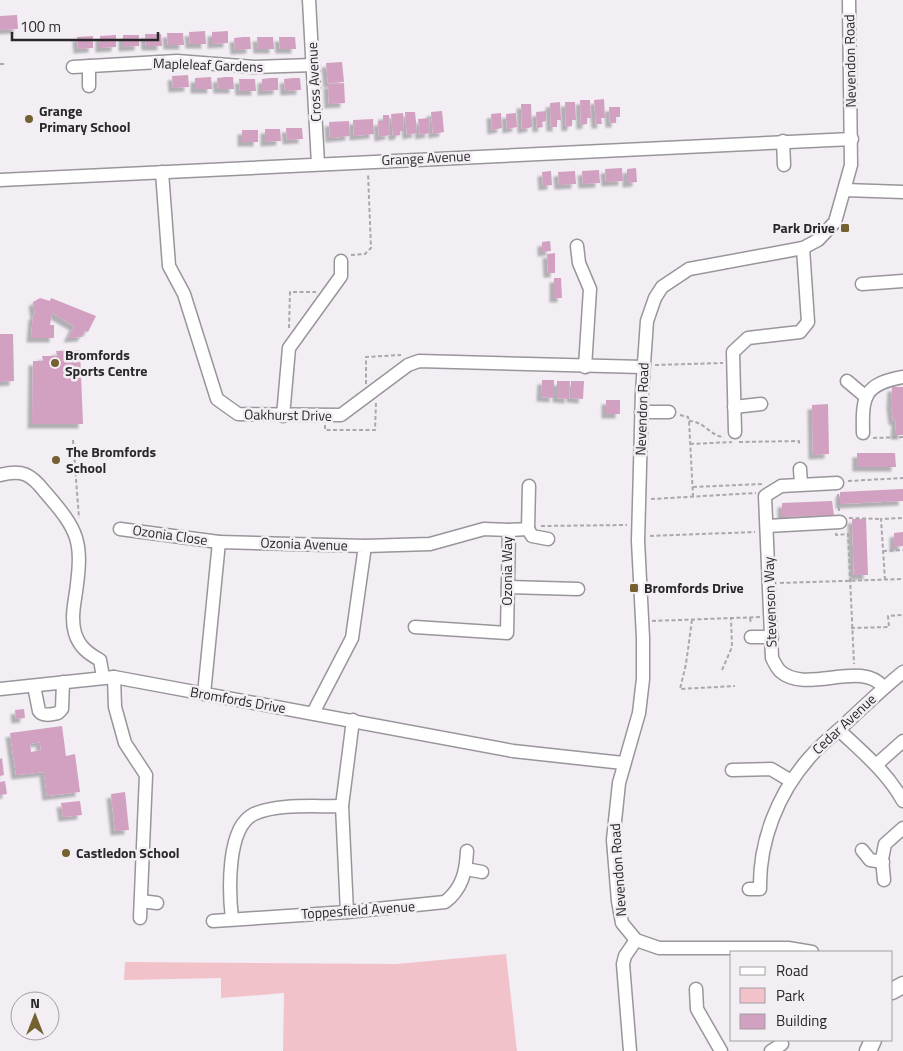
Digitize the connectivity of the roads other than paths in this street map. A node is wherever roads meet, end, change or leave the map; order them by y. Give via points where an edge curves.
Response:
1 (309, 0) edge
2 (850, 0) edge
3 (313, 65) junction
4 (89, 66) junction
5 (73, 67) dead end
6 (89, 86) dead end
7 (852, 139) junction
8 (783, 141) junction
9 (318, 164) junction
10 (784, 165) dead end
11 (162, 172) junction
12 (0, 180) edge
13 (845, 190) junction
14 (903, 192) edge
15 (577, 246) dead end
16 (803, 248) junction
17 (341, 261) road end
18 (903, 281) edge
19 (862, 284) dead end
20 (643, 366) junction
21 (585, 367) junction
22 (903, 377) edge
23 (847, 381) dead end
24 (866, 397) junction
25 (761, 404) dead end
26 (734, 407) junction
27 (641, 412) junction
28 (669, 412) road end
29 (283, 416) junction
30 (863, 433) road end
31 (729, 434) road end
32 (800, 470) dead end
33 (0, 475) edge
34 (837, 483) road end
35 (801, 484) junction
36 (528, 486) dead end
37 (838, 521) road end
38 (528, 527) junction
39 (120, 529) dead end
40 (767, 529) junction
41 (509, 530) junction
42 (548, 539) dead end
43 (219, 542) junction
44 (365, 546) junction
45 (508, 587) junction
46 (578, 588) dead end
47 (415, 627) dead end
48 (751, 637) dead end
49 (772, 637) junction
50 (903, 672) edge
51 (108, 677) junction
52 (63, 682) junction
53 (34, 686) junction
54 (884, 687) junction
55 (0, 689) edge
56 (204, 694) junction
57 (313, 713) junction
58 (352, 720) junction
59 (839, 730) junction
60 (903, 741) edge
61 (623, 763) junction
62 (876, 765) junction
63 (732, 770) dead end
64 (791, 782) junction
65 (903, 801) edge
66 (342, 806) junction
67 (903, 828) edge
68 (862, 850) dead end
69 (467, 851) dead end
70 (882, 862) junction
71 (466, 869) junction
72 (482, 872) dead end
73 (884, 880) dead end
74 (749, 889) dead end
75 (141, 901) junction
76 (157, 903) dead end
77 (347, 912) junction
78 (140, 918) dead end
79 (232, 918) junction
80 (213, 921) dead end
81 (636, 940) junction
82 (806, 951) edge
83 (696, 989) dead end
84 (783, 1045) edge
85 (630, 1051) edge
86 (720, 1051) edge
87 (771, 1051) edge

1 - 3 street, Cross Avenue
2 - 7 street, Nevendon Road
3 - 4 street, Mapleleaf Gardens via 254,67 177,61
3 - 9 street, Cross Avenue
4 - 5 street, Mapleleaf Gardens
4 - 6 street
7 - 8 street, Grange Avenue
7 - 13 street, Nevendon Road via 851,165
8 - 9 street, Grange Avenue
8 - 10 street
9 - 11 street, Grange Avenue
11 - 12 street, Grange Avenue
11 - 29 street, Oakhurst Drive via 169,266 184,294 217,399 238,414
13 - 14 street
13 - 16 street, Nevendon Road via 835,222 818,240
15 - 21 street via 579,263 590,289
16 - 20 street, Nevendon Road via 697,267 670,280 655,298 647,321
16 - 26 street via 808,322 800,332 748,338 733,352
17 - 29 street via 341,276 288,348
18 - 19 street
20 - 21 street, Oakhurst Drive
20 - 27 street, Nevendon Road
21 - 29 street, Oakhurst Drive via 419,362 408,365 341,415
22 - 24 street via 876,384
23 - 24 street
24 - 30 street via 863,402
25 - 26 street
26 - 31 street
27 - 28 street
27 - 61 street, Nevendon Road via 638,531 643,679 639,713
32 - 35 street
33 - 51 street via 15,471 24,473 44,490 75,531 80,559 74,632 83,648 100,660
34 - 35 street, Stevenson Way
35 - 40 street, Stevenson Way via 781,486 766,496
36 - 38 street
37 - 40 street
38 - 41 street
38 - 42 street via 532,536
39 - 43 street, Ozonia Close
40 - 49 street, Stevenson Way
41 - 44 street, Ozonia Way via 484,529 430,544
41 - 45 street, Ozonia Way
43 - 44 street, Ozonia Avenue
43 - 56 street
44 - 57 street, Ozonia Avenue via 352,638
45 - 46 street
45 - 47 street, Ozonia Way via 507,634
48 - 49 street
49 - 54 street, Stevenson Way via 772,658 781,672 799,679 872,678
50 - 54 street, Cedar Avenue
51 - 52 street, Bromfords Drive
51 - 56 street, Bromfords Drive
51 - 75 street via 125,743 146,775
52 - 53 street, Bromfords Drive
52 - 53 street via 62,709 58,713 41,714
53 - 55 street, Bromfords Drive
54 - 59 street, Cedar Avenue
56 - 57 street, Bromfords Drive
57 - 58 street, Bromfords Drive
58 - 61 street, Bromfords Drive via 513,751
58 - 66 street
59 - 62 street
59 - 64 street, Cedar Avenue via 811,756
60 - 62 street
61 - 81 street, Nevendon Road via 614,811 614,850 620,916 626,930
62 - 65 street via 895,786
63 - 64 street via 771,769
64 - 74 street, Cedar Avenue via 779,801 759,867 760,889
66 - 77 street
66 - 79 street via 277,809 252,815 242,826 234,848 229,883
67 - 70 street via 885,844
68 - 70 street via 870,860
69 - 71 street, Toppesfield Avenue
70 - 73 street
71 - 72 street
71 - 77 street, Toppesfield Avenue via 456,894 445,902
75 - 76 street
75 - 78 street
77 - 79 street, Toppesfield Avenue
79 - 80 street, Toppesfield Avenue
81 - 82 street via 659,948 788,948
81 - 85 street via 623,964
83 - 86 street via 697,1009
84 - 87 street

